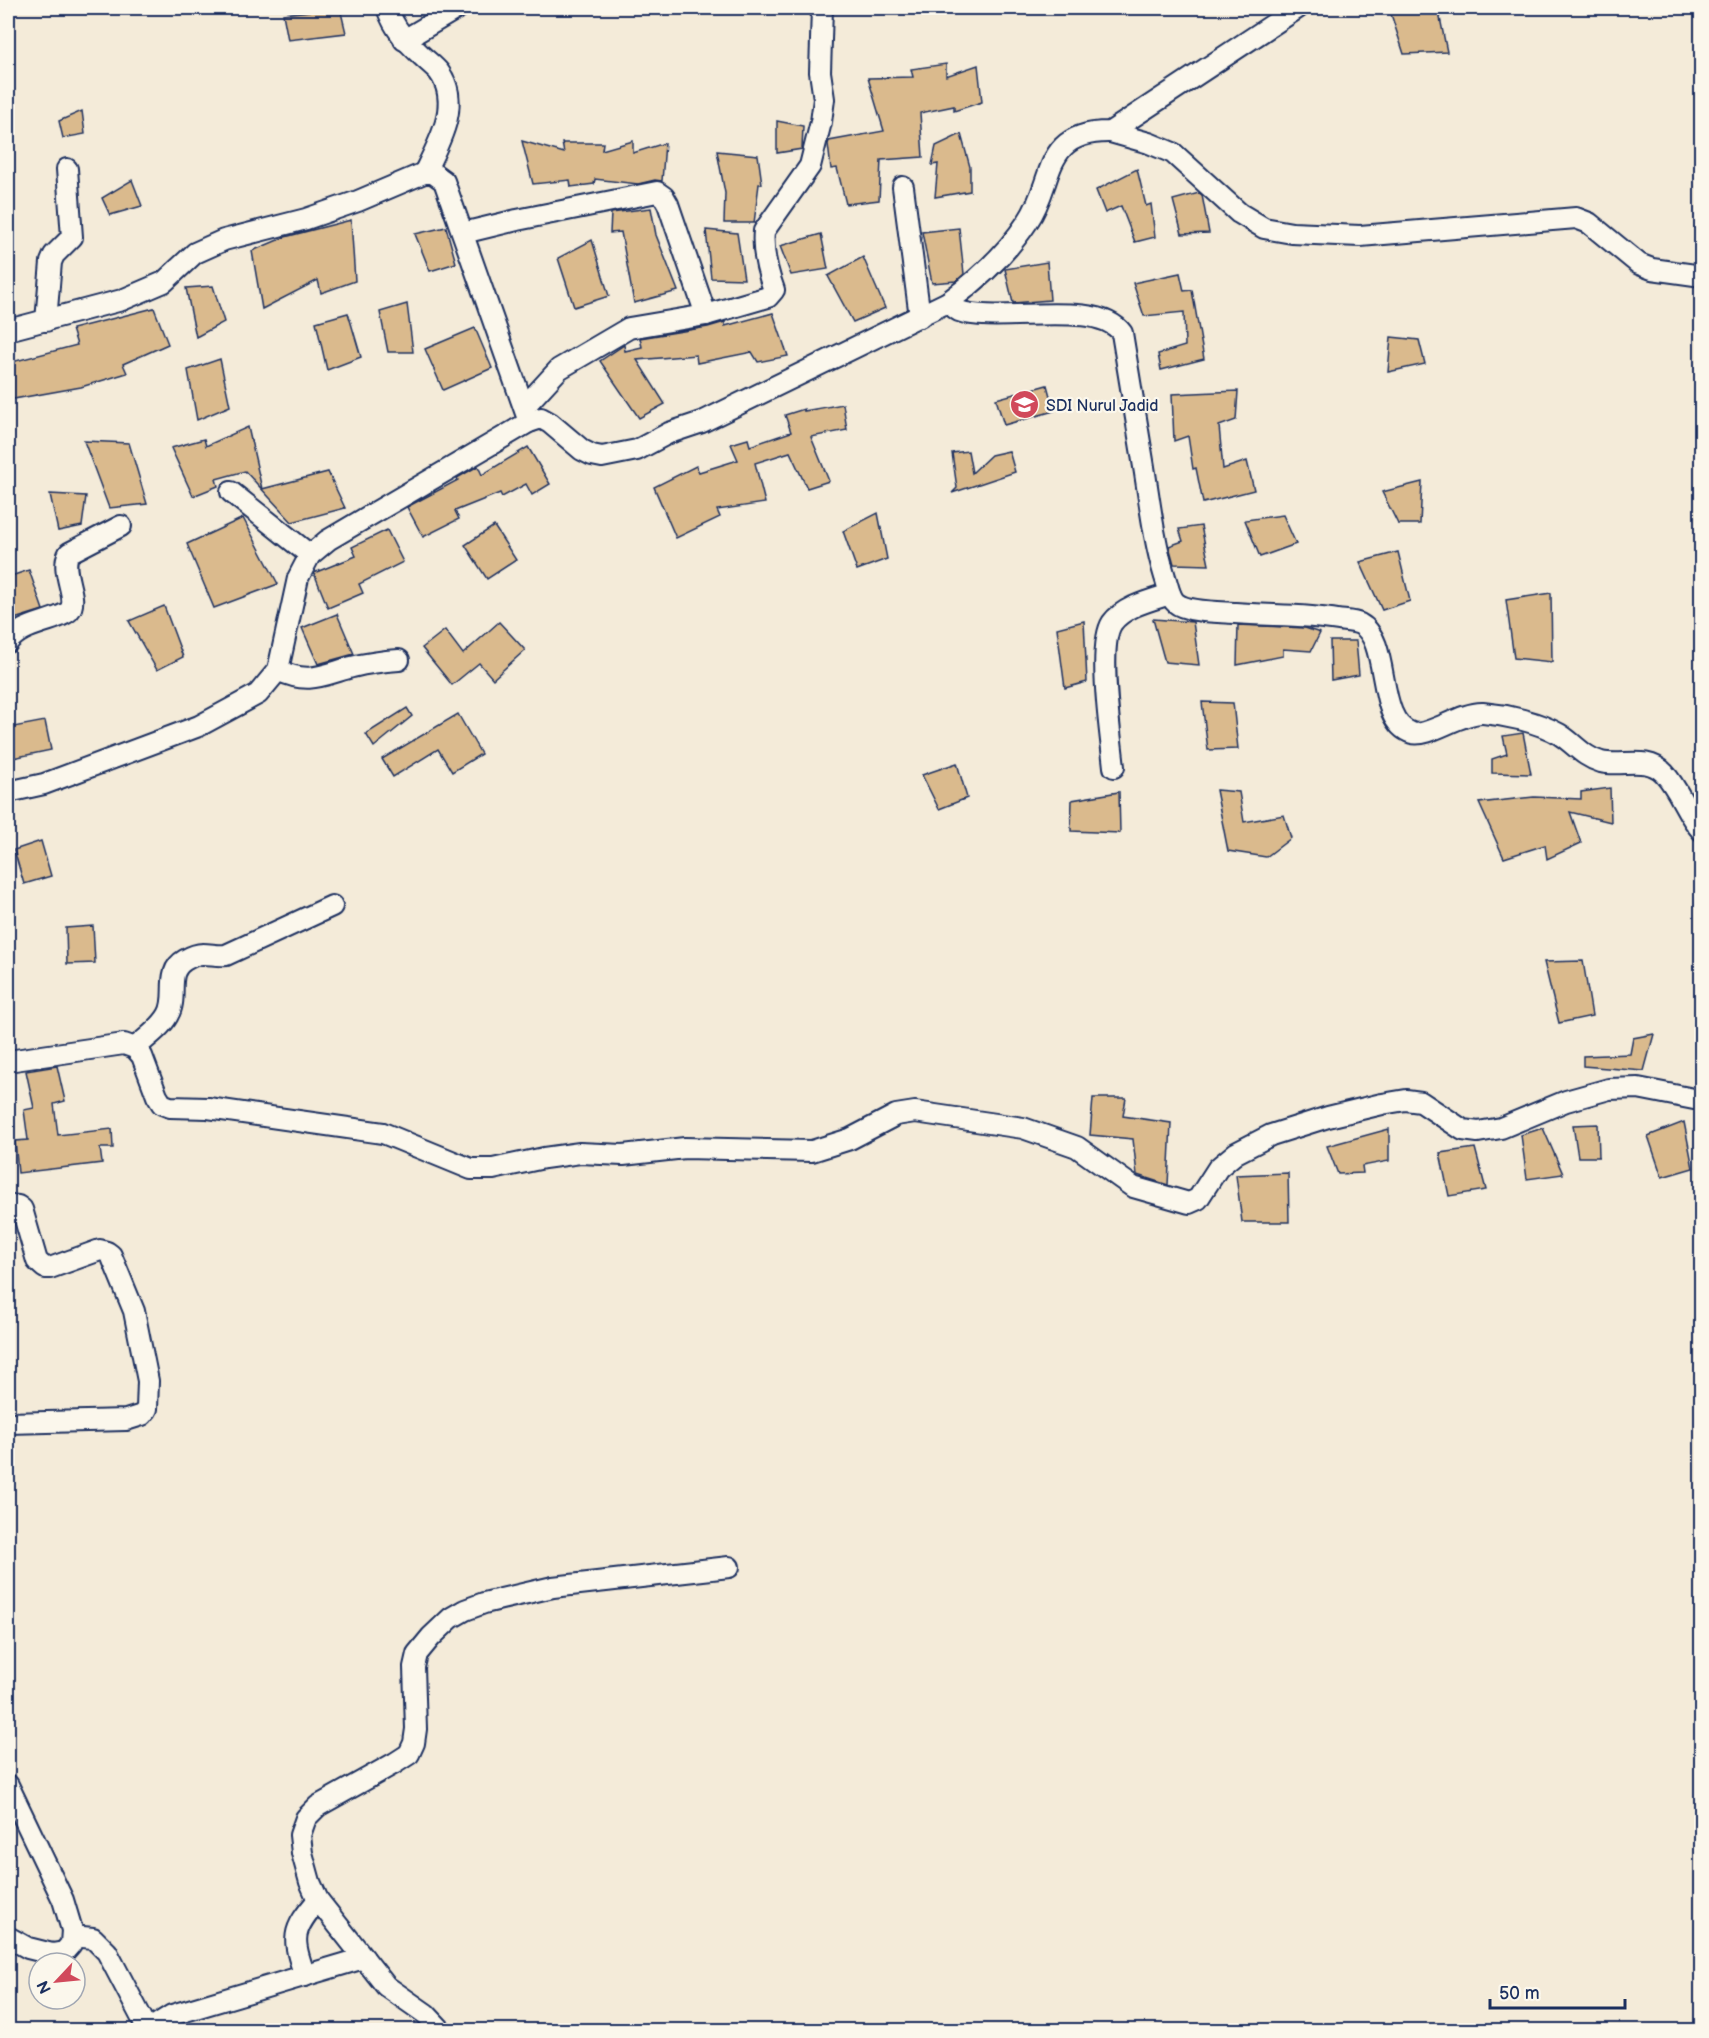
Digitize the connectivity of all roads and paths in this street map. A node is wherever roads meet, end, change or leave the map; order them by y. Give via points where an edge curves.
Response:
1 (387, 8) edge
2 (458, 8) edge
3 (822, 8) edge
4 (1298, 8) edge
5 (404, 40) junction
6 (1110, 132) junction
7 (67, 169) dead end
8 (424, 173) junction
9 (903, 187) dead end
10 (464, 233) junction
11 (1701, 276) edge
12 (948, 302) junction
13 (706, 315) junction
14 (920, 317) junction
15 (46, 321) junction
16 (8, 330) edge
17 (527, 414) junction
18 (231, 492) dead end
19 (121, 526) dead end
20 (310, 555) junction
21 (1170, 594) junction
22 (8, 642) edge
23 (399, 660) dead end
24 (278, 670) junction
25 (1114, 767) dead end
26 (8, 792) edge
27 (1701, 831) edge
28 (332, 906) dead end
29 (135, 1048) junction
30 (8, 1061) edge
31 (1701, 1098) edge
32 (8, 1205) edge
33 (8, 1423) edge
34 (729, 1567) dead end
35 (8, 1785) edge
36 (318, 1900) junction
37 (72, 1935) junction
38 (8, 1937) edge
39 (364, 1959) junction
40 (305, 1976) junction
41 (148, 2031) edge
42 (153, 2031) edge
43 (441, 2031) edge

1 - 5 street
2 - 5 street
3 - 13 street via 820,72 824,99 819,133 810,166 764,231 767,270 774,290 757,302
4 - 6 street
5 - 8 street via 439,72 448,90 444,133
6 - 11 street via 1173,153 1239,213 1264,228 1360,236 1576,218 1589,223 1639,264
6 - 12 street via 1094,132 1062,148 1052,161 1031,218 1016,239 974,283
7 - 15 street via 72,237 51,262
8 - 10 street via 433,173 444,181
8 - 15 street via 315,216 224,240 195,253 160,284 122,300
9 - 14 street
10 - 13 street via 657,192 668,204
10 - 17 street
12 - 14 street
12 - 21 street via 957,310 974,314 1068,314 1116,325 1122,333 1156,545
13 - 17 street via 629,328 559,369
14 - 17 street via 637,450 602,457 592,455 550,423
15 - 16 street
17 - 20 street
18 - 20 street
19 - 22 street via 69,553 65,560 72,604 68,612 13,635
20 - 24 street via 298,578
21 - 25 street via 1125,613 1113,622 1107,636
21 - 27 street via 1176,603 1197,610 1314,616 1359,623 1371,633 1386,697 1399,725 1410,733 1420,734 1481,713 1529,722 1560,734 1587,757 1604,763 1653,764 1664,773
23 - 24 street via 303,679
24 - 26 street via 258,694 198,726 44,784
28 - 29 street via 226,955 203,954 178,964 169,1014
29 - 30 street via 124,1044
29 - 31 street via 142,1056 157,1096 170,1107 208,1108 383,1133 471,1169 492,1169 580,1153 623,1155 685,1148 813,1151 850,1139 896,1115 915,1112 1023,1128 1077,1148 1133,1187 1189,1203 1198,1198 1218,1168 1263,1139 1382,1104 1420,1102 1463,1130 1478,1132 1500,1128 1566,1101 1609,1089 1638,1088
32 - 33 street via 22,1209 37,1261 45,1268 100,1250 111,1256 134,1311 148,1381 147,1409 135,1418
34 - 36 street via 553,1587 484,1603 451,1618 417,1654 416,1729 409,1754 318,1806 306,1818 300,1835 302,1853
35 - 37 street via 63,1900
36 - 39 street
36 - 40 street via 302,1919 295,1939
37 - 38 street via 64,1952 52,1954 28,1948
37 - 41 street via 93,1938 107,1952
39 - 40 street
39 - 43 street via 386,1986 426,2014
40 - 42 street via 172,2015

